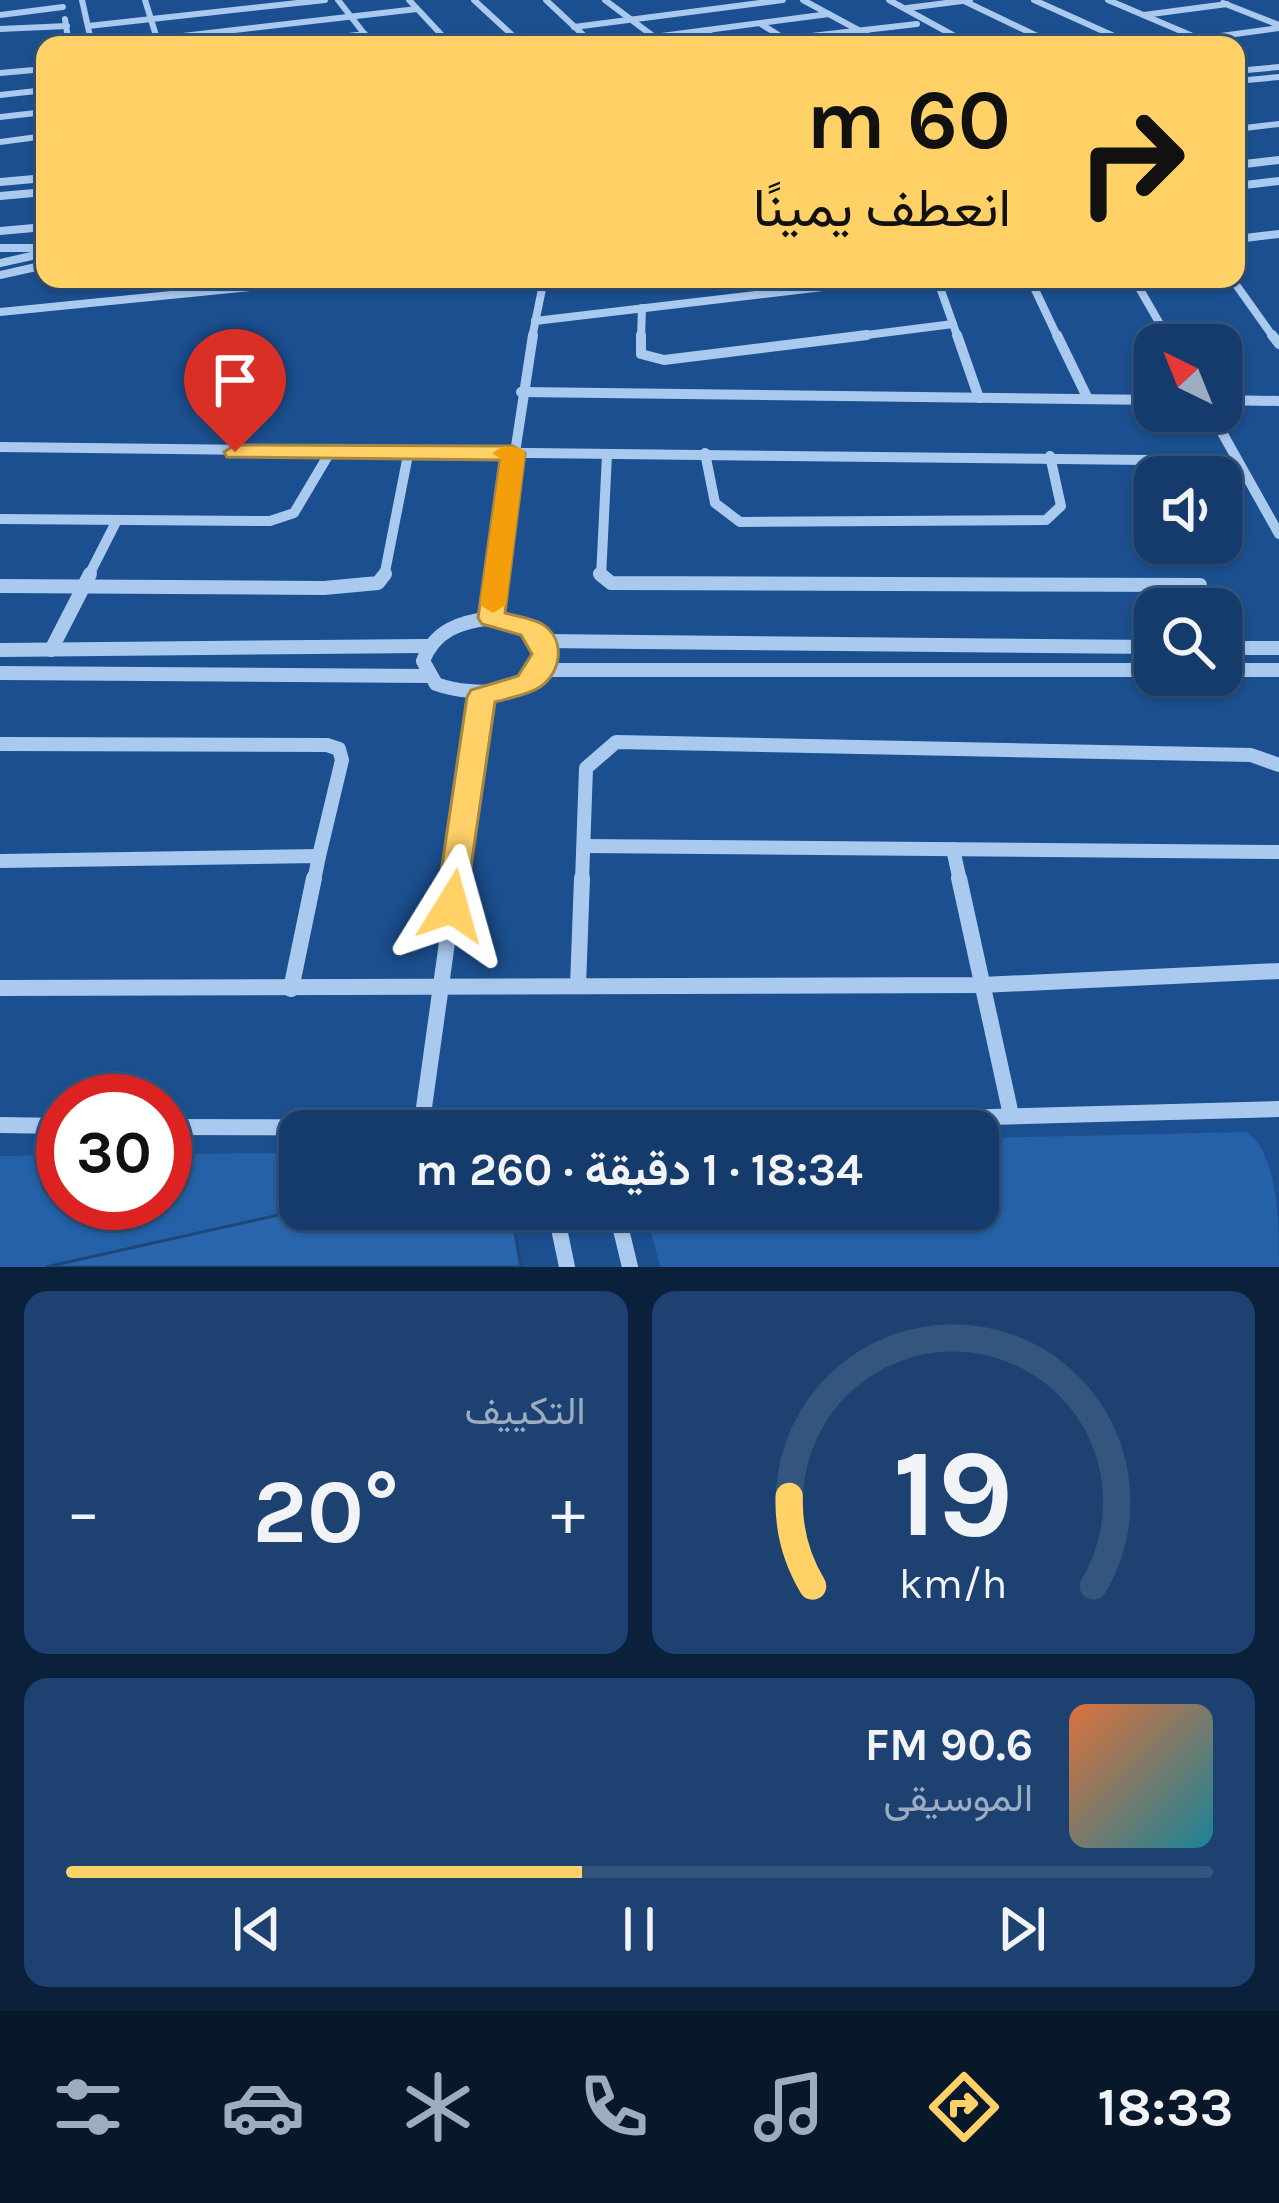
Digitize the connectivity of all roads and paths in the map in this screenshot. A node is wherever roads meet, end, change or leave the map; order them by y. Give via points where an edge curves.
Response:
1 (82, 0) edge
2 (145, 0) edge
3 (206, 0) edge
4 (326, 0) edge
5 (338, 0) edge
6 (410, 0) edge
7 (474, 0) edge
8 (546, 0) edge
9 (623, 0) edge
10 (784, 0) edge
11 (803, 0) edge
12 (877, 0) edge
13 (889, 0) edge
14 (966, 0) edge
15 (1034, 0) edge
16 (1108, 0) edge
17 (1216, 0) edge
18 (607, 1) edge
19 (280, 3) edge
20 (62, 4) edge
21 (1227, 4) junction
22 (417, 9) junction
23 (904, 9) junction
24 (210, 13) junction
25 (829, 14) junction
26 (0, 15) edge
27 (1143, 15) junction
28 (351, 16) junction
29 (152, 20) junction
30 (629, 20) junction
31 (917, 23) junction
32 (760, 24) junction
33 (67, 26) junction
34 (88, 26) junction
35 (1279, 26) edge
36 (574, 27) junction
37 (0, 29) edge
38 (703, 30) junction
39 (862, 31) junction
40 (365, 34) joint
41 (68, 36) edge
42 (90, 36) edge
43 (156, 36) edge
44 (203, 36) edge
45 (349, 36) edge
46 (442, 36) edge
47 (514, 36) edge
48 (584, 36) edge
49 (652, 36) edge
50 (660, 36) edge
51 (713, 36) edge
52 (780, 36) edge
53 (814, 36) edge
54 (871, 36) edge
55 (939, 36) edge
56 (954, 36) edge
57 (1038, 36) edge
58 (1114, 36) edge
59 (1193, 36) edge
60 (1218, 36) edge
61 (0, 57) edge
62 (1279, 67) edge
63 (1245, 69) edge
64 (36, 70) edge
65 (2, 73) edge
66 (1279, 77) edge
67 (1245, 80) edge
68 (36, 92) edge
69 (0, 95) edge
70 (36, 113) edge
71 (0, 117) edge
72 (1279, 124) edge
73 (1245, 127) edge
74 (36, 137) edge
75 (0, 142) edge
76 (1279, 160) edge
77 (1245, 164) edge
78 (36, 179) edge
79 (1279, 181) edge
80 (0, 182) edge
81 (1245, 185) edge
82 (36, 193) edge
83 (0, 196) edge
84 (36, 228) edge
85 (0, 231) edge
86 (1279, 234) edge
87 (1245, 238) edge
88 (0, 248) edge
89 (36, 250) edge
90 (36, 253) edge
91 (0, 263) edge
92 (36, 267) edge
93 (0, 275) edge
94 (241, 288) edge
95 (542, 288) edge
96 (813, 288) edge
97 (940, 288) edge
98 (1034, 288) edge
99 (1138, 288) edge
100 (1239, 288) edge
101 (641, 308) junction
102 (0, 312) edge
103 (535, 321) junction
104 (953, 324) junction
105 (1160, 324) edge
106 (1279, 344) edge
107 (521, 392) junction
108 (980, 398) junction
109 (1088, 399) junction
110 (1134, 400) edge
111 (1242, 400) edge
112 (1279, 401) edge
113 (0, 447) edge
114 (513, 453) junction
115 (329, 454) junction
116 (408, 454) junction
117 (706, 454) junction
118 (608, 455) junction
119 (1050, 456) junction
120 (1134, 458) edge
121 (1242, 472) edge
122 (0, 519) edge
123 (116, 522) junction
124 (1277, 529) edge
125 (1200, 585) dead end
126 (0, 586) edge
127 (84, 587) junction
128 (491, 618) junction
129 (543, 641) junction
130 (427, 646) junction
131 (1134, 647) edge
132 (1242, 648) edge
133 (1279, 648) edge
134 (0, 650) edge
135 (51, 650) junction
136 (541, 670) junction
137 (1134, 670) edge
138 (1242, 670) edge
139 (1279, 670) edge
140 (0, 673) edge
141 (428, 676) junction
142 (481, 697) junction
143 (0, 744) edge
144 (1279, 765) edge
145 (584, 846) junction
146 (953, 849) junction
147 (1279, 852) edge
148 (319, 856) junction
149 (0, 861) edge
150 (1279, 971) edge
151 (982, 985) junction
152 (578, 986) junction
153 (0, 988) edge
154 (291, 989) junction
155 (441, 990) junction
156 (425, 1110) edge
157 (1276, 1114) edge
158 (999, 1115) edge
159 (1011, 1115) junction
160 (0, 1125) edge
161 (36, 1126) edge
162 (192, 1127) edge
163 (279, 1128) edge
164 (559, 1230) edge
165 (621, 1230) edge
166 (567, 1267) edge
167 (630, 1267) edge

1 - 34 street
2 - 29 street
3 - 24 street
4 - 19 street
5 - 28 street
6 - 22 street
7 - 47 street
8 - 36 street
9 - 18 street
10 - 30 street
11 - 25 street
12 - 31 street
13 - 23 street
14 - 23 street
14 - 57 street
15 - 58 street
16 - 27 street
17 - 21 street
18 - 30 street
19 - 24 street
20 - 26 street
20 - 33 street
21 - 27 street
21 - 35 street
22 - 28 street
22 - 46 street
23 - 56 street
24 - 29 street
25 - 32 street
25 - 39 street
27 - 59 street
28 - 40 street
28 - 44 street
29 - 34 street
29 - 43 street
30 - 36 street
30 - 49 street
31 - 39 street
31 - 55 street
32 - 38 street
32 - 52 street
33 - 37 street
33 - 41 street
34 - 42 street
35 - 60 street
36 - 48 street
38 - 50 street
38 - 51 street
39 - 53 street
39 - 54 street
40 - 45 street
61 - 65 street
62 - 63 street
64 - 65 street
66 - 67 street
68 - 69 street
70 - 71 street
72 - 73 street
74 - 75 street
76 - 77 street
78 - 80 street
79 - 81 street
82 - 83 street
84 - 85 street
86 - 87 street
88 - 89 street
90 - 91 street
92 - 93 street
94 - 102 street
95 - 103 street
96 - 101 street
97 - 104 street
98 - 109 street
99 - 105 street
100 - 106 street
101 - 103 street
101 - 104 street via 641,354 664,360
103 - 107 street
104 - 108 street
107 - 108 street
107 - 114 street
108 - 109 street
109 - 110 street
111 - 112 street
113 - 115 street
114 - 116 street
114 - 118 street
114 - 128 street
115 - 116 street
115 - 123 street via 299,507 282,518
116 - 127 street via 378,583
117 - 118 street
117 - 119 street
117 - 119 street via 710,503 740,522 1046,520 1061,506
118 - 125 street via 599,570 611,583
119 - 120 street
121 - 124 street
122 - 123 street
123 - 127 street
126 - 127 street
127 - 135 street
128 - 129 street via 531,629
128 - 130 street via 453,625
129 - 131 street
129 - 136 street
130 - 135 street
130 - 141 street
132 - 133 street
134 - 135 street
136 - 137 street
136 - 142 street
138 - 139 street
140 - 141 street
141 - 142 street via 449,691
142 - 155 street
143 - 148 street via 339,749
144 - 145 street via 1251,755 616,742 586,768
145 - 146 street
145 - 152 street
146 - 147 street
146 - 151 street
148 - 149 street
148 - 154 street
150 - 151 street
151 - 152 street
151 - 159 street
152 - 155 street
153 - 154 street
154 - 155 street
155 - 156 street
157 - 159 street
158 - 159 street
160 - 161 street
162 - 163 street
164 - 166 street
165 - 167 street

